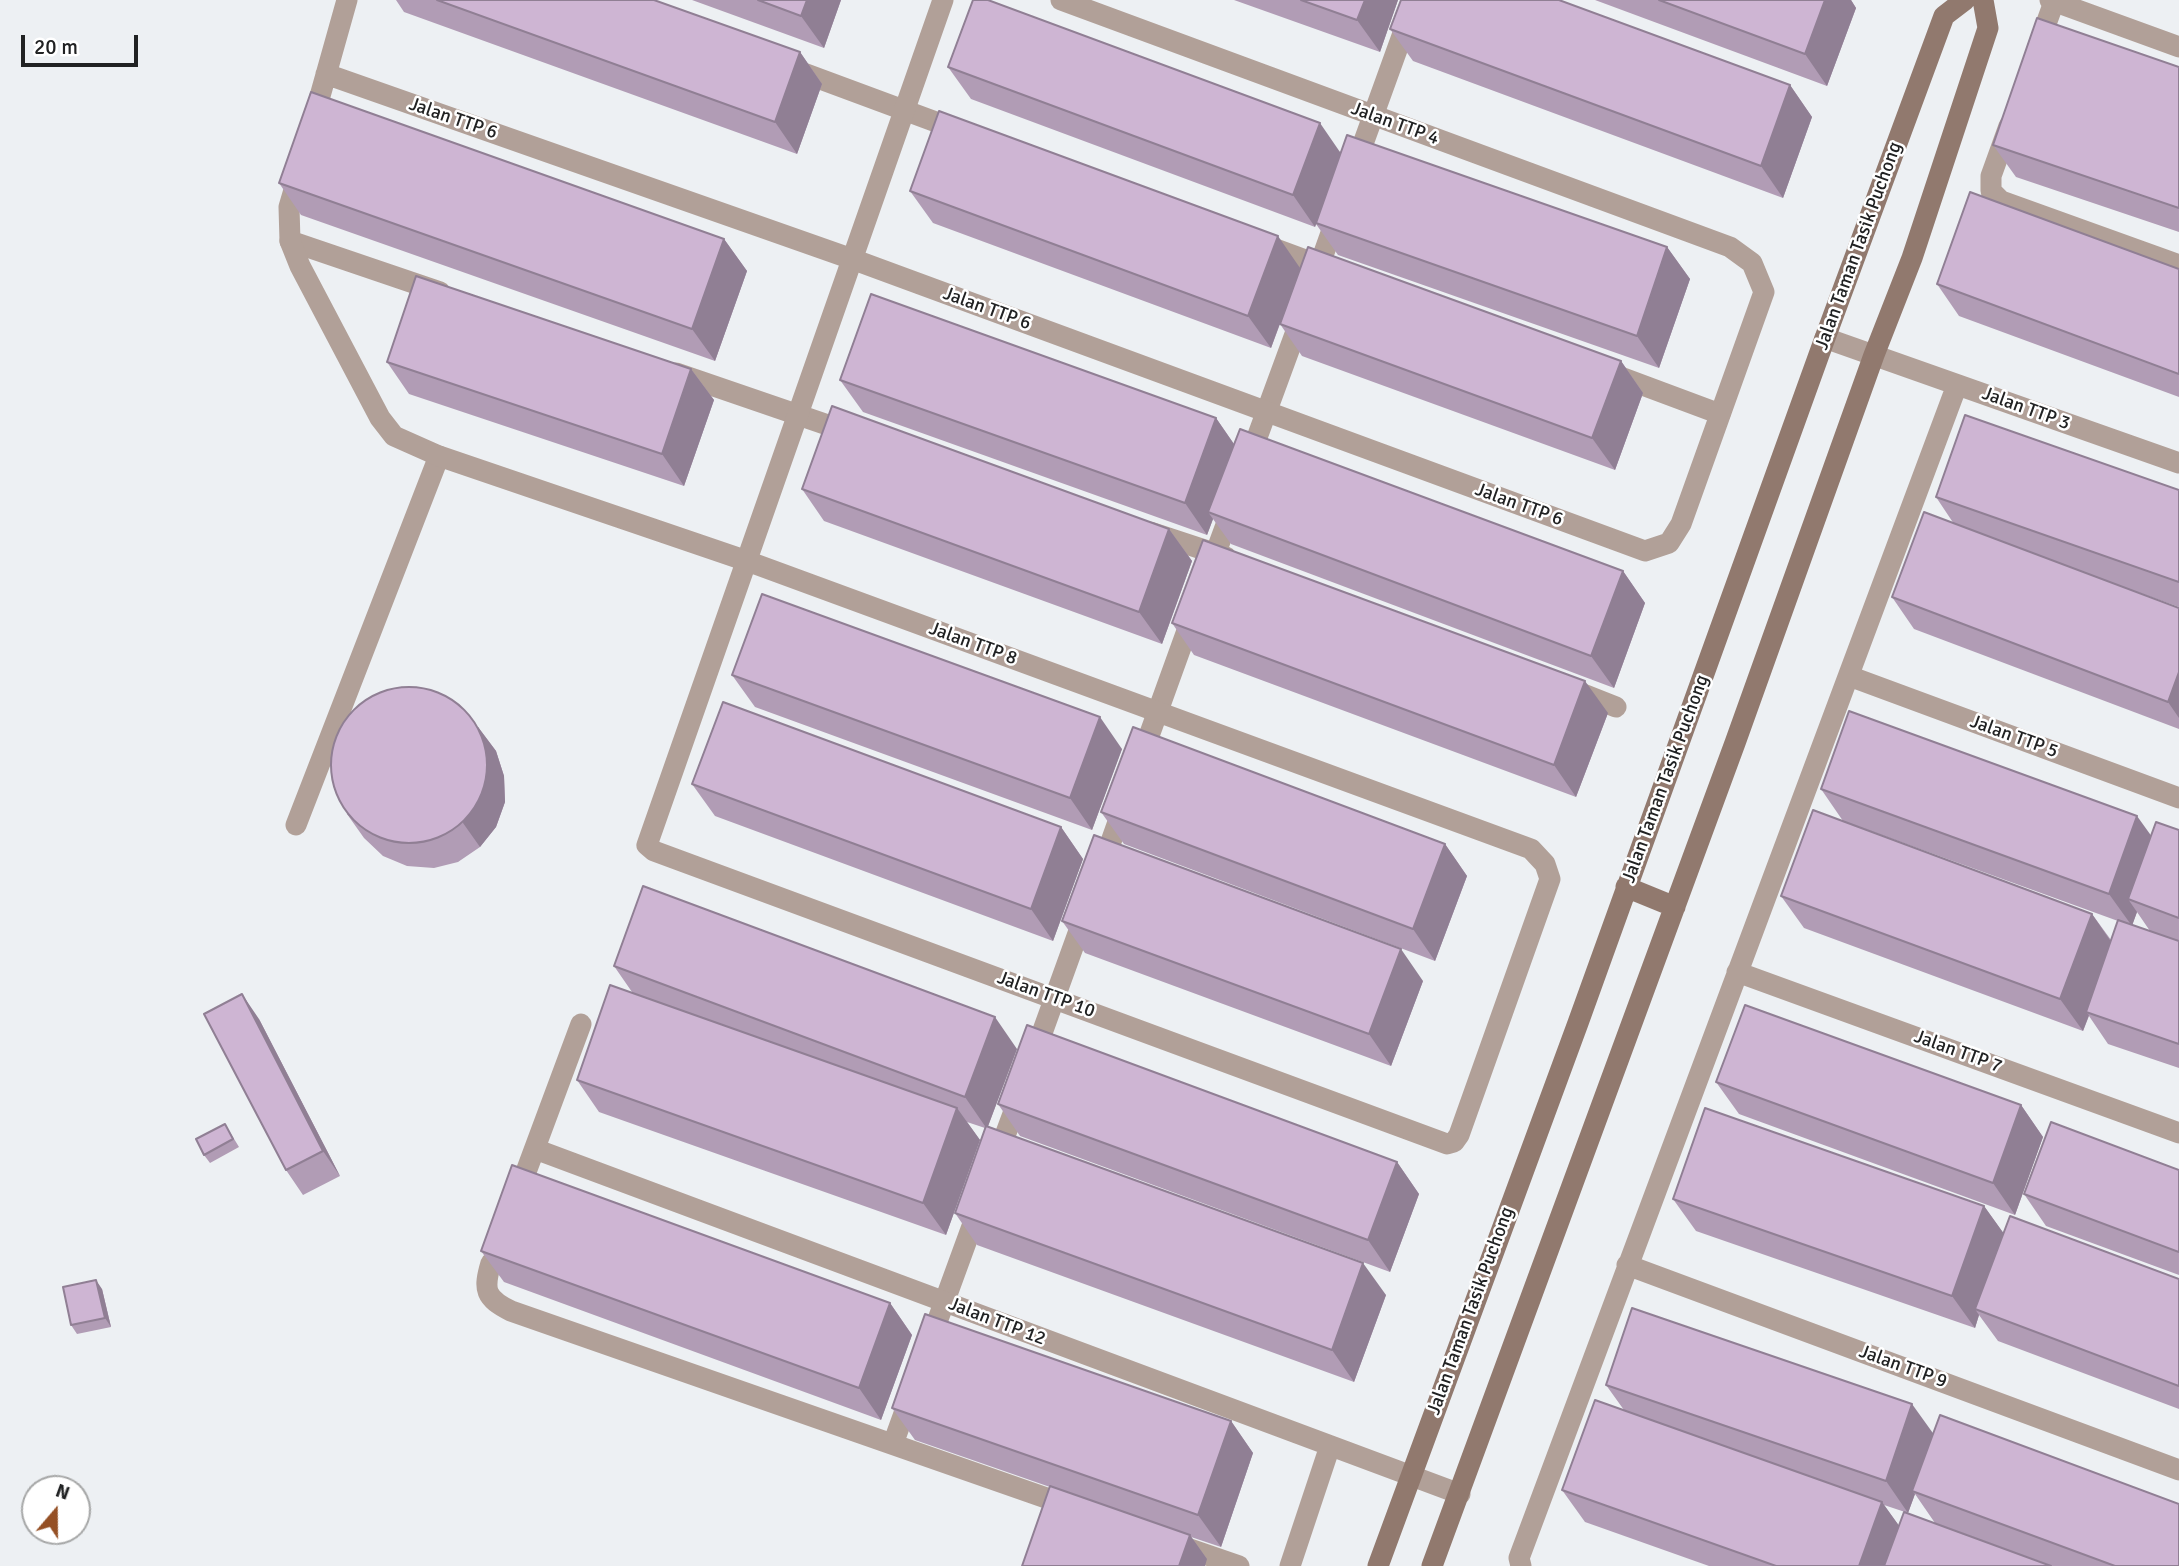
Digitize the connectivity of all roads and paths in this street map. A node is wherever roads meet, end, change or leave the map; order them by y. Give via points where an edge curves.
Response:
1 (347, 0) edge
2 (943, 0) edge
3 (1061, 0) edge
4 (1415, 0) edge
5 (1965, 0) edge
6 (1983, 0) edge
7 (2052, 1) edge
8 (2179, 47) edge
9 (774, 62) edge
10 (2032, 64) edge
11 (326, 74) junction
12 (2018, 101) edge
13 (905, 110) junction
14 (1373, 116) junction
15 (982, 139) edge
16 (1242, 236) edge
17 (290, 241) junction
18 (852, 259) junction
19 (1320, 265) junction
20 (2179, 265) edge
21 (1346, 275) edge
22 (459, 299) edge
23 (1825, 338) junction
24 (1874, 355) junction
25 (654, 366) edge
26 (1591, 366) edge
27 (1957, 384) junction
28 (1266, 411) junction
29 (1720, 414) junction
30 (798, 415) junction
31 (876, 441) edge
32 (439, 456) junction
33 (2179, 463) edge
34 (1137, 527) edge
35 (1216, 553) junction
36 (747, 561) junction
37 (1241, 563) edge
38 (1849, 676) junction
39 (1551, 682) edge
40 (1616, 707) dead end
41 (1158, 712) junction
42 (2179, 798) edge
43 (296, 825) dead end
44 (1626, 887) junction
45 (1675, 907) junction
46 (1737, 972) junction
47 (1054, 998) junction
48 (581, 1024) dead end
49 (2179, 1133) edge
50 (1447, 1144) joint
51 (535, 1149) junction
52 (510, 1212) edge
53 (494, 1256) edge
54 (1627, 1265) junction
55 (944, 1302) junction
56 (893, 1444) junction
57 (1330, 1446) junction
58 (2179, 1470) edge
59 (1410, 1476) junction
60 (1460, 1494) junction
61 (1085, 1512) edge
62 (1162, 1539) edge
63 (1520, 1562) edge
64 (1239, 1566) edge
65 (1290, 1566) edge
66 (1378, 1566) edge
67 (1433, 1566) edge

1 - 11 street
2 - 13 street
3 - 14 street, Jalan TTP 4
4 - 14 street
5 - 23 street, Jalan Taman Tasik Puchong via 1944,16
6 - 24 street via 1988,28 1912,258
7 - 8 street
7 - 10 street
9 - 13 street
11 - 17 street via 289,206
11 - 18 street, Jalan TTP 6
12 - 20 street via 1991,176 1991,191 2001,201
13 - 15 street
13 - 18 street
14 - 19 street
14 - 29 street, Jalan TTP 4 via 1730,247 1752,264 1764,292
16 - 19 street
17 - 22 street
17 - 32 street, Jalan TTP 8 via 380,418 394,436
18 - 28 street, Jalan TTP 6
18 - 30 street
19 - 21 street
19 - 28 street
23 - 24 street, Jalan TTP 3
23 - 44 street, Jalan Taman Tasik Puchong
24 - 27 street, Jalan TTP 3
24 - 45 street
25 - 30 street
26 - 29 street
27 - 33 street, Jalan TTP 3
27 - 38 street
28 - 29 street, Jalan TTP 6 via 1645,551 1669,543 1681,524
28 - 35 street
30 - 31 street
30 - 36 street
32 - 36 street, Jalan TTP 8
32 - 43 street
34 - 35 street
35 - 37 street
35 - 41 street
36 - 41 street, Jalan TTP 8
36 - 47 street, Jalan TTP 10 via 647,845 654,852
38 - 42 street, Jalan TTP 5
38 - 46 street
39 - 40 street
41 - 47 street
41 - 50 street, Jalan TTP 8 via 1531,849 1545,864 1550,879 1459,1135
44 - 45 street
44 - 59 street, Jalan Taman Tasik Puchong
45 - 60 street
46 - 49 street, Jalan TTP 7
46 - 54 street
47 - 50 street, Jalan TTP 10
47 - 55 street
48 - 51 street
51 - 52 street
51 - 55 street, Jalan TTP 12
53 - 56 street via 487,1292 511,1311
54 - 58 street, Jalan TTP 9
54 - 63 street
55 - 56 street
55 - 57 street, Jalan TTP 12
56 - 61 street
57 - 59 street, Jalan TTP 12
57 - 65 street
59 - 60 street, Jalan TTP 12
59 - 66 street, Jalan Taman Tasik Puchong
60 - 67 street
62 - 64 street

